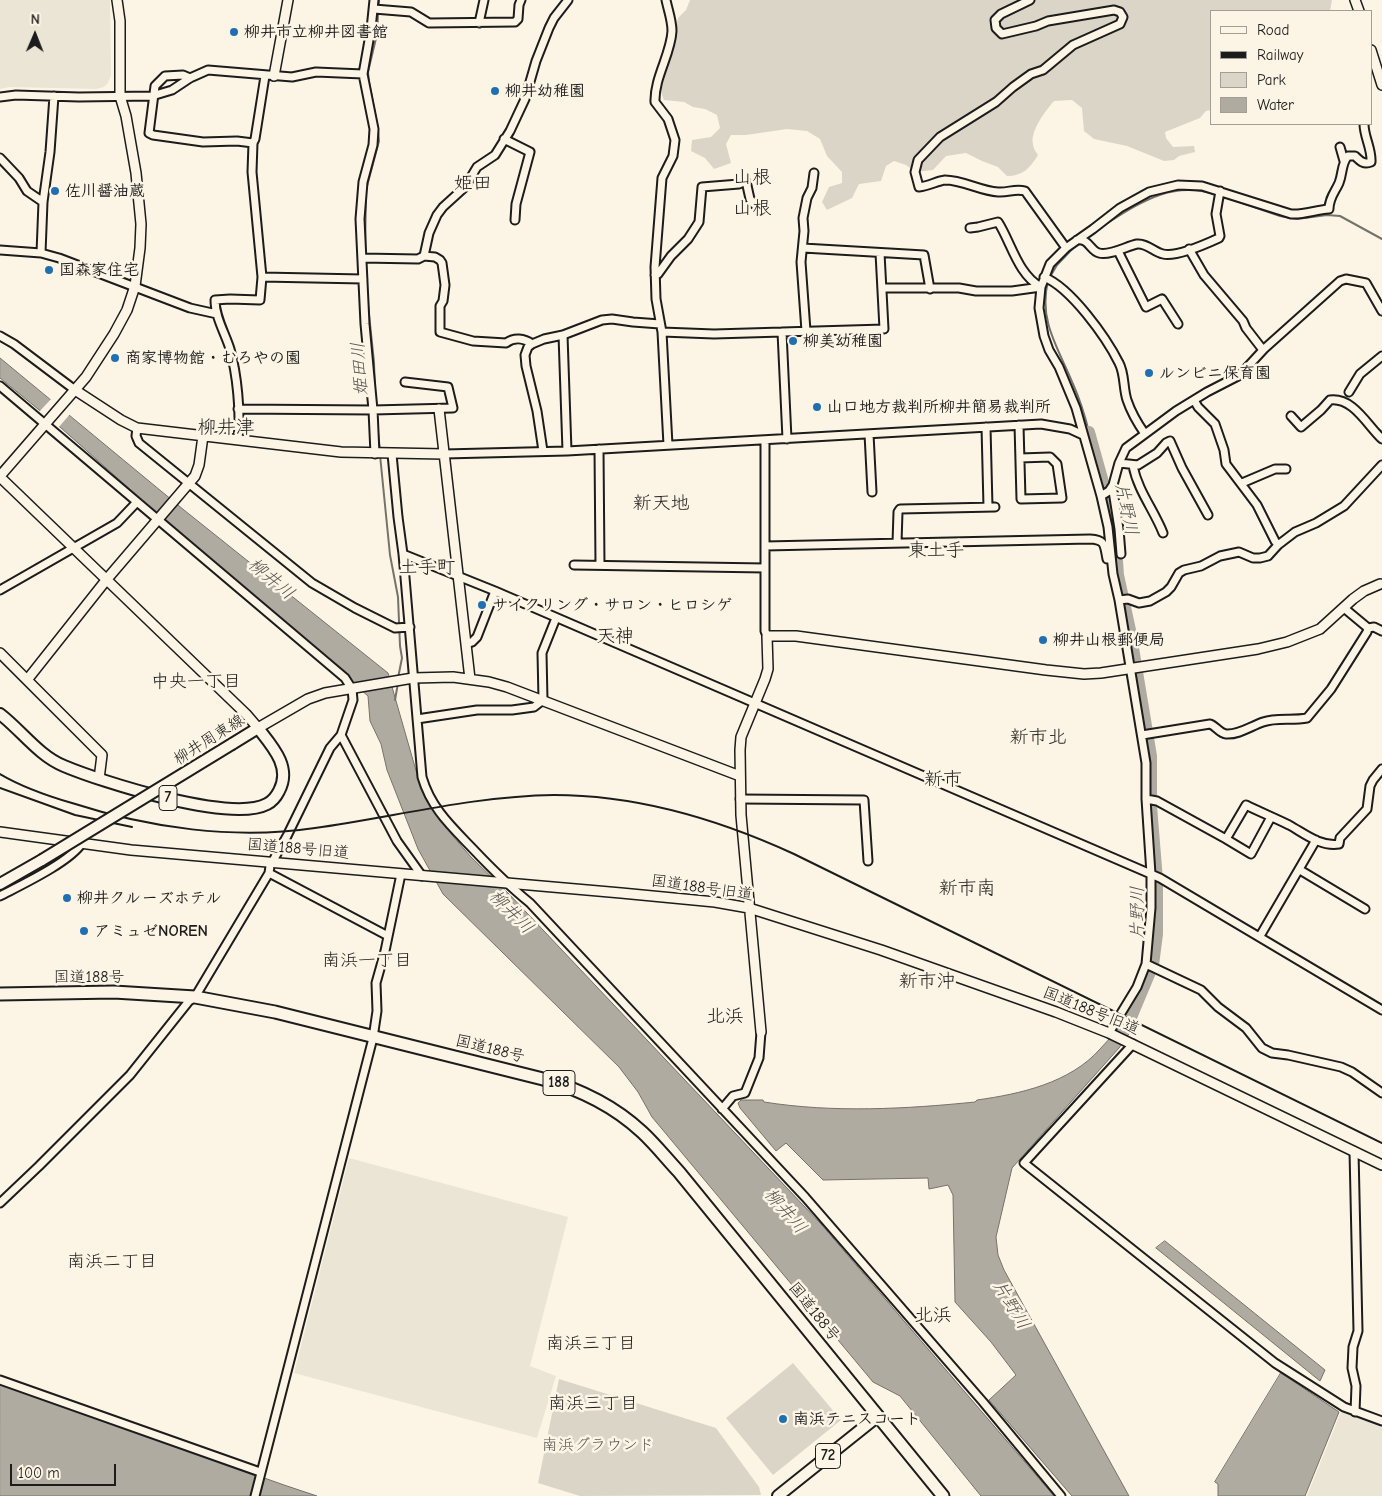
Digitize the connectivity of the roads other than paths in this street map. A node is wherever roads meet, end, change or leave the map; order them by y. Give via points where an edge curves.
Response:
1 (117, 0) edge
2 (288, 0) edge
3 (374, 0) edge
4 (484, 0) edge
5 (522, 0) edge
6 (568, 0) edge
7 (666, 0) edge
8 (1030, 0) edge
9 (374, 9) junction
10 (479, 23) junction
11 (1372, 53) edge
12 (363, 74) junction
13 (270, 76) junction
14 (190, 78) junction
15 (1382, 85) edge
16 (54, 96) junction
17 (120, 96) junction
18 (152, 96) junction
19 (0, 97) edge
20 (1364, 125) edge
21 (504, 139) junction
22 (253, 143) junction
23 (1340, 147) dead end
24 (0, 158) edge
25 (1344, 161) junction
26 (814, 173) dead end
27 (1220, 193) junction
28 (43, 202) junction
29 (754, 204) dead end
30 (515, 220) dead end
31 (970, 228) dead end
32 (1077, 240) junction
33 (803, 248) junction
34 (1066, 248) junction
35 (1189, 249) junction
36 (0, 250) edge
37 (1118, 251) junction
38 (41, 253) junction
39 (880, 254) junction
40 (424, 256) junction
41 (362, 258) junction
42 (655, 275) junction
43 (262, 276) junction
44 (1047, 278) junction
45 (363, 279) junction
46 (135, 286) junction
47 (1041, 286) junction
48 (882, 288) junction
49 (930, 288) junction
50 (1382, 310) edge
51 (217, 314) junction
52 (660, 324) junction
53 (1178, 324) dead end
54 (806, 331) junction
55 (662, 332) junction
56 (782, 332) junction
57 (563, 335) junction
58 (0, 336) edge
59 (532, 344) junction
60 (1263, 350) junction
61 (1382, 356) edge
62 (404, 382) dead end
63 (0, 386) edge
64 (75, 390) junction
65 (1349, 392) dead end
66 (1194, 400) junction
67 (238, 409) junction
68 (439, 409) junction
69 (373, 410) junction
70 (1292, 416) dead end
71 (46, 421) junction
72 (1019, 425) junction
73 (986, 427) junction
74 (137, 428) junction
75 (869, 434) junction
76 (1145, 434) junction
77 (1084, 435) junction
78 (203, 436) junction
79 (238, 439) junction
80 (787, 439) junction
81 (1382, 439) edge
82 (765, 440) junction
83 (668, 446) junction
84 (599, 449) junction
85 (543, 451) junction
86 (567, 451) junction
87 (382, 454) junction
88 (444, 454) junction
89 (1020, 458) junction
90 (1119, 463) junction
91 (1382, 464) edge
92 (1133, 466) junction
93 (1286, 469) dead end
94 (0, 476) edge
95 (190, 484) junction
96 (1242, 484) junction
97 (872, 492) dead end
98 (1106, 493) junction
99 (137, 502) junction
100 (1208, 515) dead end
101 (160, 517) junction
102 (1163, 533) dead end
103 (898, 543) junction
104 (1278, 545) junction
105 (765, 546) junction
106 (75, 549) junction
107 (404, 554) junction
108 (1121, 554) dead end
109 (574, 565) dead end
110 (600, 565) junction
111 (1112, 567) junction
112 (764, 568) junction
113 (459, 576) junction
114 (107, 579) junction
115 (1381, 584) edge
116 (0, 590) edge
117 (495, 591) junction
118 (1123, 600) junction
119 (1344, 608) junction
120 (556, 618) junction
121 (409, 626) junction
122 (1368, 628) junction
123 (1382, 631) edge
124 (767, 636) junction
125 (466, 644) junction
126 (0, 652) edge
127 (1130, 668) junction
128 (413, 678) junction
129 (470, 679) junction
130 (27, 680) junction
131 (355, 688) junction
132 (543, 700) junction
133 (755, 704) junction
134 (0, 714) edge
135 (417, 719) junction
136 (258, 728) junction
137 (341, 735) junction
138 (1142, 735) junction
139 (1382, 768) edge
140 (740, 776) junction
141 (99, 779) junction
142 (740, 799) junction
143 (1149, 800) junction
144 (1271, 817) junction
145 (0, 832) edge
146 (1226, 839) junction
147 (1316, 840) junction
148 (82, 843) junction
149 (868, 860) dead end
150 (273, 862) junction
151 (1300, 870) junction
152 (269, 873) junction
153 (401, 874) junction
154 (1155, 875) junction
155 (425, 876) junction
156 (503, 883) junction
157 (0, 884) edge
158 (0, 896) edge
159 (749, 908) junction
160 (1365, 910) dead end
161 (388, 936) junction
162 (1260, 936) junction
163 (1147, 965) junction
164 (0, 994) edge
165 (195, 997) junction
166 (1382, 1010) edge
167 (761, 1032) joint
168 (1111, 1034) junction
169 (373, 1038) junction
170 (1132, 1043) junction
171 (1382, 1093) edge
172 (722, 1109) junction
173 (1354, 1151) junction
174 (1382, 1165) edge
175 (0, 1203) edge
176 (0, 1380) edge
177 (1355, 1412) junction
178 (878, 1416) junction
179 (1382, 1421) edge
180 (260, 1473) junction
181 (255, 1496) edge
182 (778, 1496) edge
183 (943, 1496) edge
184 (1061, 1496) edge

1 - 17 street
2 - 13 street
3 - 9 street
4 - 10 street
5 - 10 street via 515,22
6 - 21 street via 551,23 525,99
7 - 42 street via 672,32 654,96 668,119 675,140 673,156 662,178
8 - 34 street via 1001,14 995,20 996,28 1002,34 1114,10 1123,17 1120,24 1074,45 1043,70 1031,74 996,102 940,137 918,160 915,172 919,187 952,180 996,192 1025,191
9 - 10 street via 411,12 429,22
9 - 12 street
11 - 15 street
12 - 13 street via 316,72 292,77
12 - 41 street via 374,129 361,200
13 - 14 street via 208,70
13 - 22 street
14 - 18 street via 172,90
14 - 18 street via 165,76 155,86
16 - 17 street
16 - 19 street
16 - 28 street
17 - 18 street
17 - 46 street via 126,116 141,224
18 - 22 street via 148,130 153,135 203,142
20 - 25 street via 1371,162 1360,162 1355,156 1348,156
21 - 30 street via 530,152
21 - 40 street via 495,155 477,166 465,186 442,207 429,233
22 - 43 street via 252,172
23 - 25 street
24 - 28 street via 20,178 27,191
25 - 27 street via 1328,209 1291,214
26 - 33 street via 804,209
27 - 32 street via 1202,186 1178,185 1149,192 1120,208
27 - 35 street via 1216,214 1220,236
28 - 38 street
29 - 42 street via 746,182 702,187 699,222
31 - 47 street via 998,222 1027,275
32 - 34 street
32 - 37 street via 1088,242 1101,254
33 - 39 street
33 - 54 street via 801,262
34 - 44 street via 1056,257
35 - 37 street via 1165,254 1138,244
35 - 60 street via 1204,275
36 - 38 street
37 - 53 street via 1146,307 1162,299
38 - 46 street
39 - 48 street
39 - 49 street via 924,255
40 - 41 street via 418,259
40 - 59 street via 435,257 442,264 445,285 440,306 440,332 473,341 506,343 510,339 524,339
41 - 45 street
42 - 52 street
43 - 45 street
43 - 51 street via 260,300 215,300
44 - 47 street
44 - 76 street via 1091,318 1120,364 1127,400
45 - 69 street
46 - 51 street via 190,308
46 - 64 street via 114,334
47 - 49 street via 1012,291
47 - 77 street via 1044,336 1076,408
48 - 49 street
48 - 54 street via 884,329
50 - 60 street via 1366,283 1340,281
51 - 67 street via 230,350
52 - 55 street
52 - 57 street via 612,318
54 - 56 street
55 - 56 street
55 - 83 street
56 - 80 street
57 - 59 street
57 - 86 street
58 - 64 street
59 - 85 street via 526,352 526,366
60 - 66 street via 1240,375
61 - 65 street via 1360,374
62 - 68 street via 448,387 453,408
63 - 71 street
64 - 71 street
64 - 74 street
66 - 76 street
66 - 96 street via 1215,424 1226,464
67 - 69 street
67 - 79 street
68 - 69 street
68 - 88 street
69 - 87 street
70 - 81 street via 1301,427 1330,400 1338,399 1359,412
71 - 94 street
71 - 99 street
72 - 73 street
72 - 77 street via 1056,426
72 - 89 street
73 - 75 street
73 - 103 street via 991,507 900,509
74 - 78 street
74 - 95 street via 139,443
75 - 80 street
75 - 97 street
76 - 90 street via 1126,448
77 - 98 street
78 - 79 street
78 - 95 street via 199,465
79 - 87 street
80 - 82 street
82 - 83 street
82 - 105 street
83 - 84 street
84 - 86 street
84 - 110 street
85 - 86 street
85 - 88 street
87 - 88 street
87 - 107 street
88 - 113 street
89 - 89 street via 1021,499 1062,498 1057,464 1050,458
90 - 92 street
90 - 98 street
91 - 104 street via 1344,506
92 - 100 street via 1170,442
92 - 102 street via 1140,490 1157,516
93 - 96 street via 1275,469
94 - 106 street
95 - 101 street
95 - 121 street via 312,583 395,628
96 - 104 street
98 - 108 street via 1113,491
98 - 111 street
99 - 101 street
99 - 106 street via 117,524
101 - 114 street
101 - 131 street
103 - 105 street
103 - 111 street via 1100,540
104 - 118 street via 1268,556 1253,558 1239,552 1184,570 1166,592 1150,601
105 - 112 street
106 - 114 street
106 - 116 street
107 - 113 street
107 - 121 street
109 - 110 street
110 - 112 street
111 - 118 street
112 - 124 street
113 - 117 street
113 - 125 street
114 - 130 street
114 - 136 street
115 - 119 street via 1364,591
117 - 120 street
117 - 125 street via 476,637
118 - 127 street
119 - 122 street
119 - 127 street via 1320,629 1287,642
120 - 132 street via 542,653
120 - 133 street
121 - 128 street
122 - 123 street
122 - 138 street via 1332,689 1306,718 1266,721 1224,734 1210,724
124 - 127 street via 796,636 1065,672 1101,673
124 - 133 street via 768,669
125 - 129 street
126 - 130 street
127 - 138 street
128 - 129 street
128 - 131 street
128 - 135 street
129 - 132 street via 507,687
130 - 141 street via 102,756
131 - 136 street via 308,699
131 - 137 street via 352,707
132 - 135 street via 534,707 477,710
132 - 140 street
133 - 140 street via 741,737
133 - 154 street
134 - 141 main road, 柳井周東線 / 7 via 62,765
135 - 156 street via 422,776 428,794 443,818
136 - 141 main road, 柳井周東線 / 7 via 278,756 284,778 276,798 257,808 196,805
136 - 157 main road, 柳井周東線 / 7, bridge
137 - 150 street via 330,748
137 - 155 street via 397,841
138 - 143 street
139 - 147 street via 1370,786 1367,808 1338,844
140 - 142 street
142 - 149 street via 864,800
142 - 159 street
143 - 146 street
143 - 154 street
144 - 146 street via 1246,805
144 - 146 street via 1251,854
144 - 147 street
145 - 148 street, 国道188号旧道
147 - 151 street
148 - 150 street, 国道188号旧道
148 - 158 street via 50,869
150 - 152 street
150 - 153 street, 国道188号旧道
151 - 160 street
151 - 162 street
152 - 161 street
152 - 165 street
153 - 155 street, 国道188号旧道
153 - 161 street
154 - 162 street
154 - 163 street
155 - 156 street, 国道188号旧道
156 - 159 street, 国道188号旧道
156 - 172 street via 530,902
159 - 167 street
159 - 168 street, 国道188号旧道 via 881,950
161 - 169 street via 375,989 377,1011
162 - 166 street
163 - 168 street
163 - 171 street via 1201,990 1246,1028 1262,1048 1272,1053 1341,1067
164 - 165 highway, 国道188号 / 188 via 114,992
165 - 169 highway, 国道188号 / 188 via 275,1012
165 - 175 street via 130,1075
167 - 172 street via 759,1058 746,1093 733,1096
168 - 170 street, 国道188号旧道
169 - 178 highway, 国道188号 / 188 via 558,1083 619,1113 641,1131 679,1172
169 - 180 street
170 - 173 street, 国道188号旧道
170 - 177 street via 1024,1163 1275,1363
172 - 184 street via 805,1197
173 - 174 street, 国道188号旧道
173 - 177 street via 1358,1331 1352,1368 1356,1386
176 - 180 street
177 - 179 street
178 - 182 main road, 72
178 - 183 highway, 国道188号 / 188
180 - 181 street

